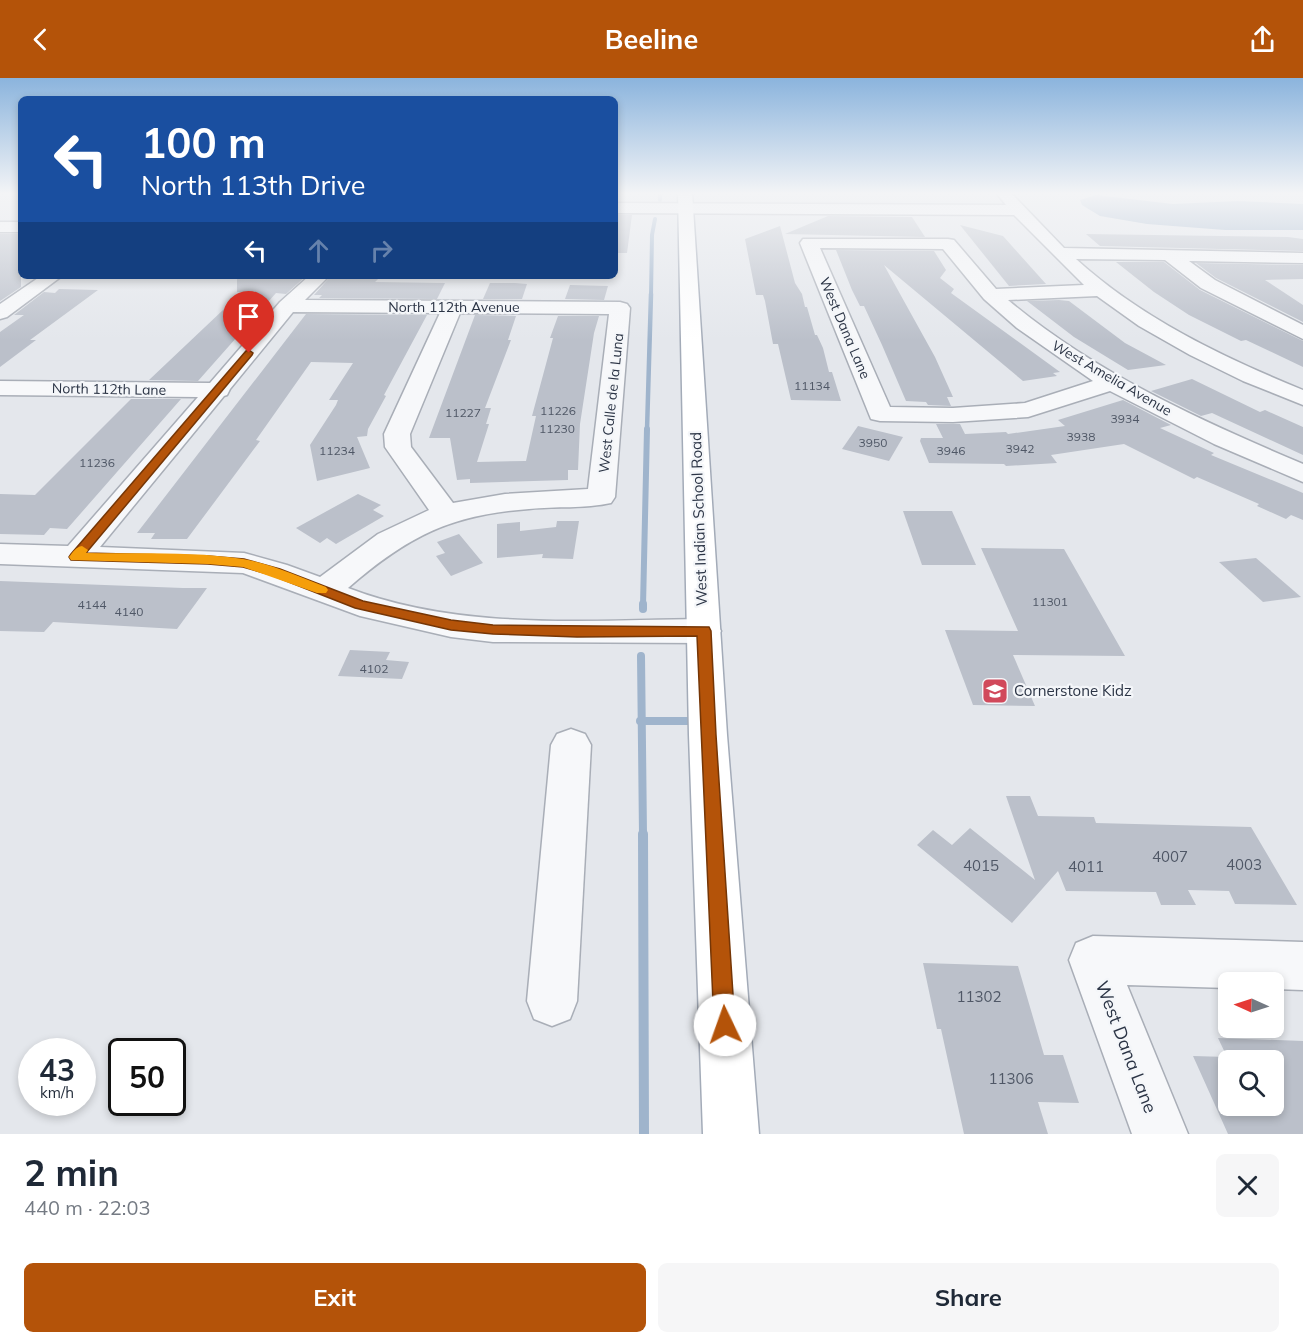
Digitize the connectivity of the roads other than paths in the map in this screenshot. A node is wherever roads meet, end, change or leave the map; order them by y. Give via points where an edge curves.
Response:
1 (688, 241) edge
2 (1050, 241) edge
3 (809, 243) joint
4 (1062, 254) junction
5 (1168, 254) junction
6 (1303, 258) edge
7 (48, 279) edge
8 (317, 279) edge
9 (11, 282) dead end
10 (1102, 290) junction
11 (991, 295) junction
12 (287, 306) junction
13 (453, 307) junction
14 (620, 308) joint
15 (0, 313) edge
16 (1303, 333) edge
17 (1113, 381) junction
18 (0, 388) edge
19 (219, 390) junction
20 (1303, 398) edge
21 (1303, 474) edge
22 (446, 514) junction
23 (0, 554) edge
24 (76, 557) junction
25 (324, 591) junction
26 (704, 631) junction
27 (571, 745) dead end
28 (1303, 966) edge
29 (552, 1001) dead end
30 (731, 1134) edge
31 (1160, 1134) edge

1 - 26 main road, West Indian School Road
2 - 4 street
3 - 11 street, West Amelia Avenue via 948,244
3 - 17 street, West Dana Lane via 880,414 953,416 1028,410
4 - 5 street
4 - 10 street
5 - 6 street
5 - 16 street via 1208,284
7 - 9 street
7 - 15 street
8 - 12 street
10 - 11 street
10 - 20 street via 1216,359
11 - 17 street, West Amelia Avenue via 1035,332
12 - 13 street, North 112th Avenue
12 - 19 street
13 - 14 street, North 112th Avenue
13 - 22 street via 397,434 398,447
14 - 22 street, West Calle de la Luna via 602,497 511,501
17 - 21 street, West Amelia Avenue via 1205,430
18 - 19 street, North 112th Lane
19 - 24 street
22 - 25 street via 397,535
23 - 24 street
24 - 25 street via 244,563
25 - 26 street via 400,615 493,630
26 - 30 main road, West Indian School Road
27 - 29 street
28 - 31 street, West Dana Lane via 1093,960

